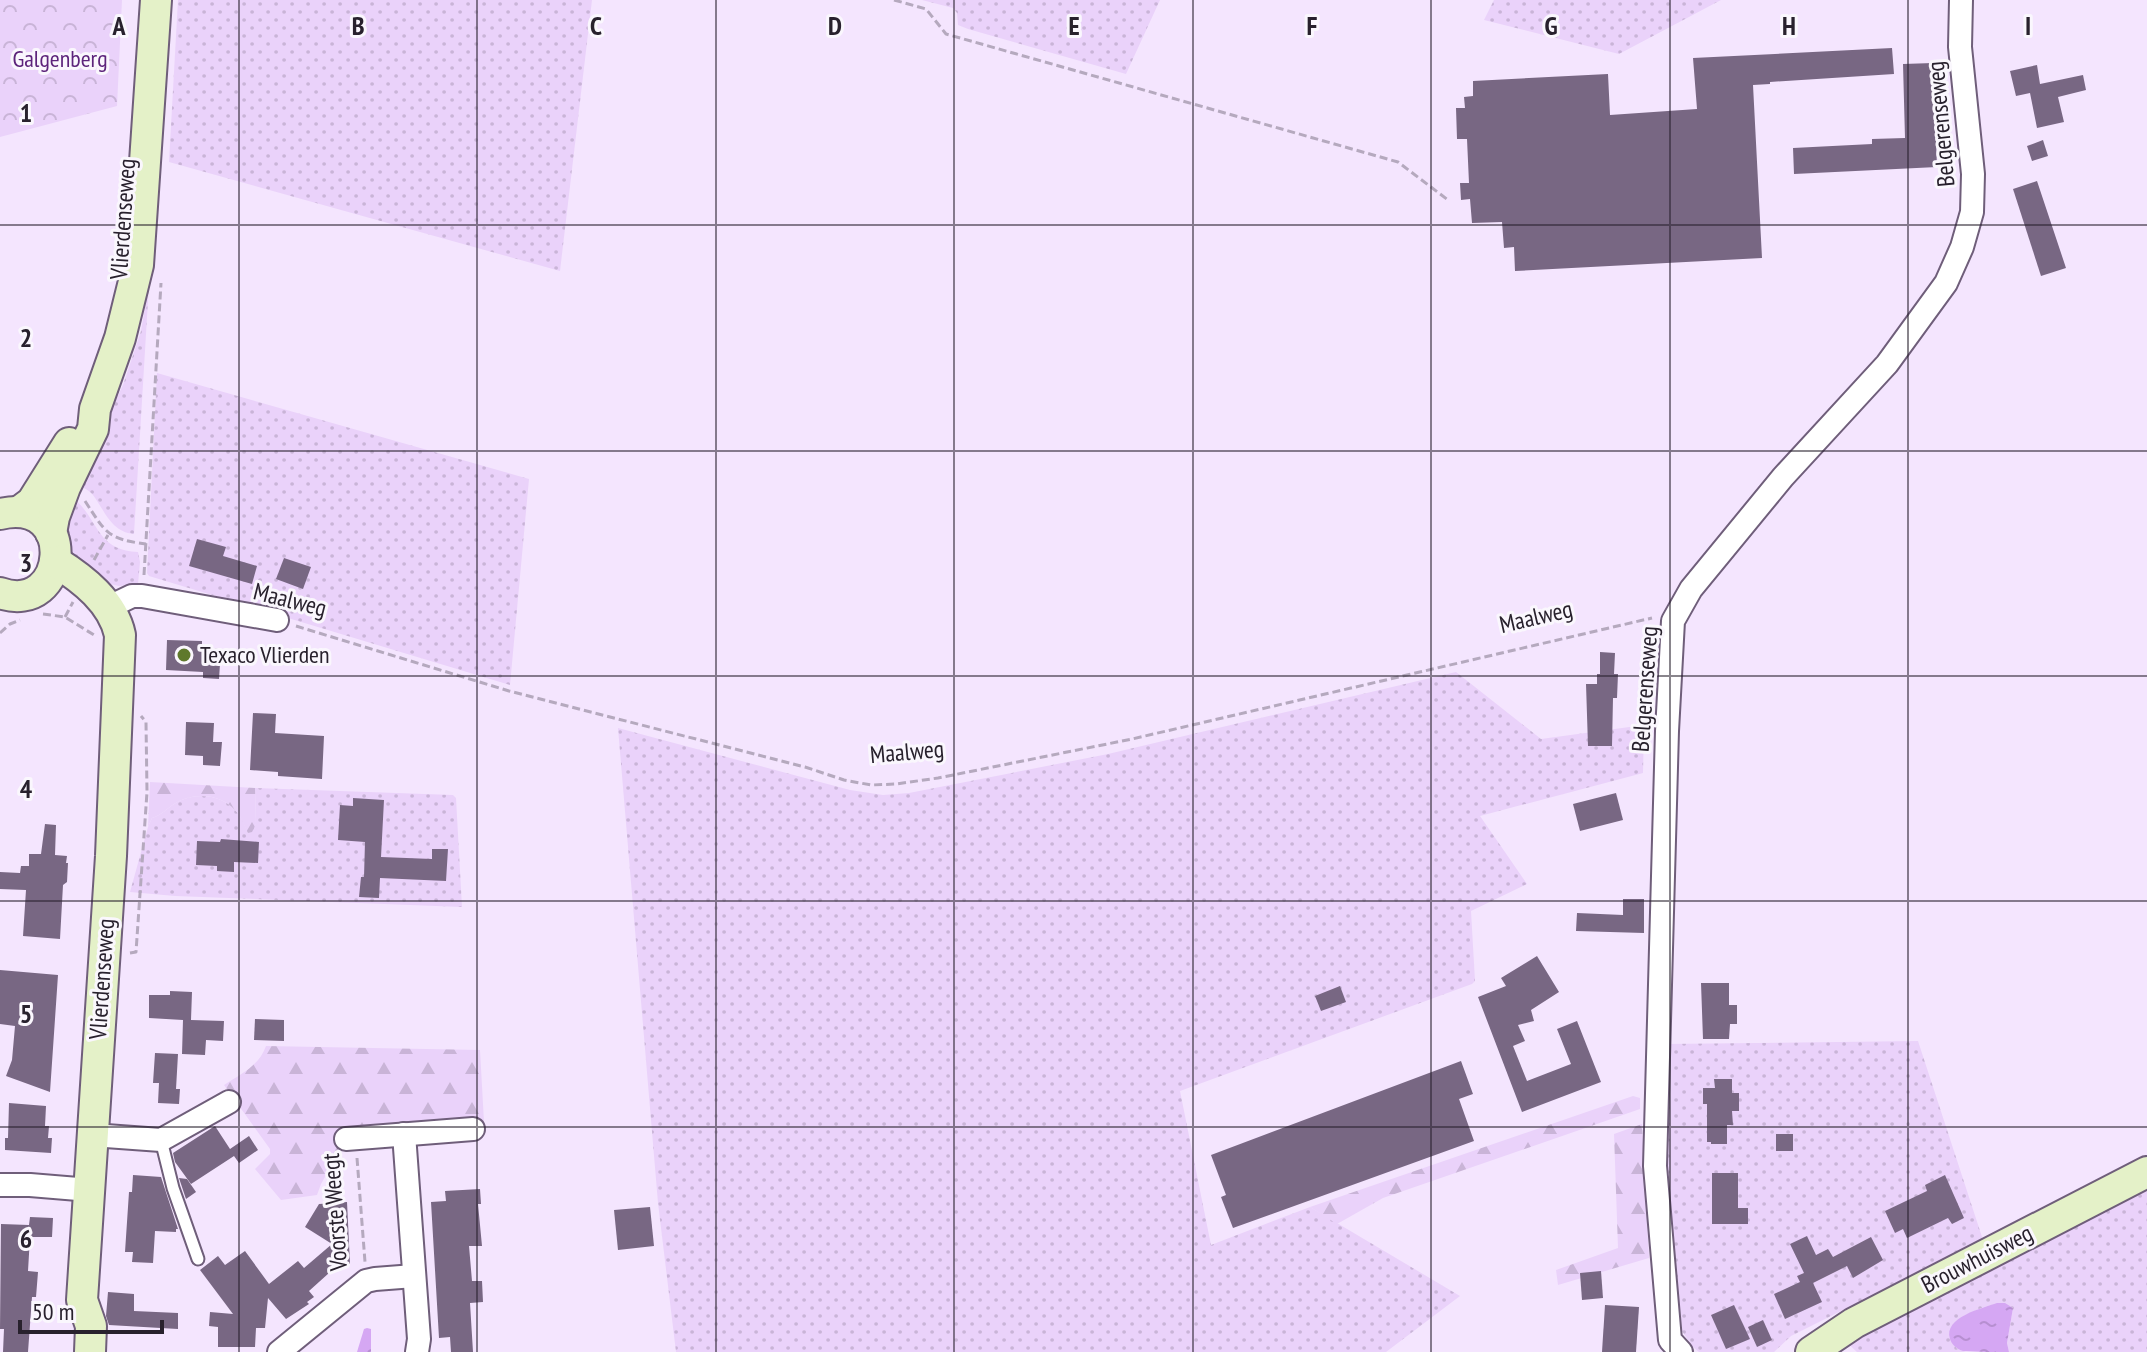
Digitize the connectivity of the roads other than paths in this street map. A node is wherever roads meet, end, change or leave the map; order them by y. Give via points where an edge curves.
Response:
1 (156, 0) edge
2 (1961, 0) edge
3 (95, 409) junction
4 (10, 513) edge
5 (51, 559) junction
6 (2, 597) edge
7 (107, 608) junction
8 (277, 620) road end
9 (229, 1102) dead end
10 (473, 1129) dead end
11 (404, 1134) junction
12 (92, 1135) junction
13 (351, 1139) road end
14 (161, 1140) junction
15 (2147, 1172) edge
16 (0, 1185) edge
17 (90, 1190) junction
18 (198, 1259) dead end
19 (414, 1276) junction
20 (1670, 1348) edge
21 (90, 1352) edge
22 (279, 1352) edge
23 (417, 1352) edge
24 (1811, 1352) edge

1 - 3 street, Vlierdenseweg via 138,265
2 - 20 street, Belgerenseweg via 1972,212 1946,283 1887,364 1783,477 1691,589 1673,621 1655,1166
3 - 4 street, Vlierdenseweg via 32,502
3 - 5 street, Vlierdenseweg via 93,429 54,517
4 - 5 street via 37,518
5 - 6 street via 34,591
5 - 7 street, Vlierdenseweg via 83,579
7 - 8 street, Maalweg via 142,596
7 - 12 street, Vlierdenseweg via 120,635
9 - 14 street
10 - 11 street, Voorste Weegt
11 - 13 street, Voorste Weegt
11 - 19 street
12 - 14 street
12 - 17 street, Vlierdenseweg
14 - 18 lane
15 - 24 street, Brouwhuisweg via 1854,1323
16 - 17 street
17 - 21 street, Vlierdenseweg via 82,1300 91,1326
19 - 22 street, Voorste Weegt via 366,1281
19 - 23 street

